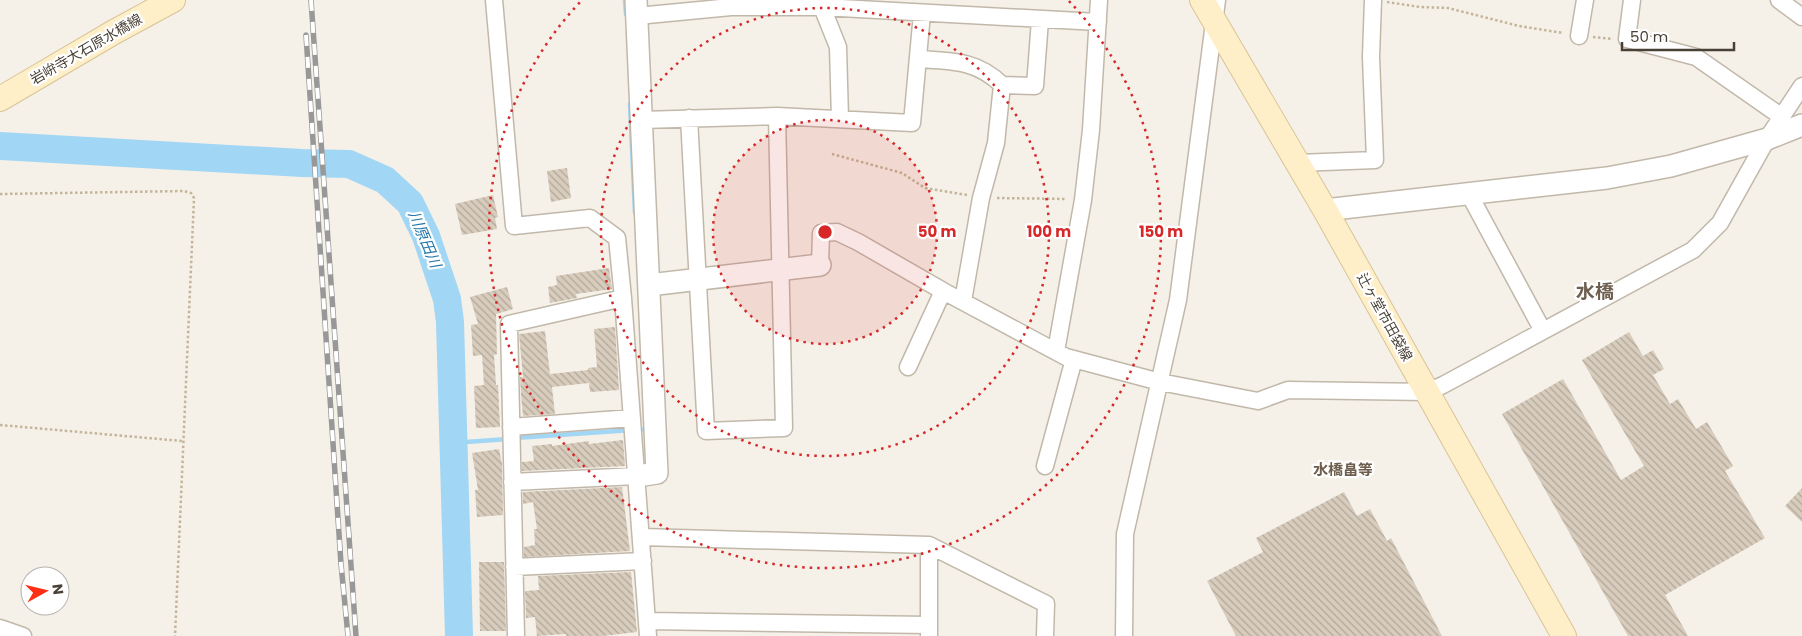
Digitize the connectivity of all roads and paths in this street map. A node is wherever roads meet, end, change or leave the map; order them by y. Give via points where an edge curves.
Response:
1 (174, 0) edge
2 (494, 0) edge
3 (1099, 0) edge
4 (1202, 0) edge
5 (1373, 0) edge
6 (1585, 0) edge
7 (1632, 0) edge
8 (1779, 0) edge
9 (731, 4) edge
10 (821, 4) edge
11 (636, 8) edge
12 (1216, 10) edge
13 (922, 13) junction
14 (1802, 17) edge
15 (1040, 20) junction
16 (1098, 22) junction
17 (1578, 36) junction
18 (1627, 39) junction
19 (918, 59) junction
20 (1002, 85) junction
21 (1802, 86) edge
22 (0, 99) edge
23 (777, 116) junction
24 (1782, 116) junction
25 (688, 118) junction
26 (840, 119) junction
27 (641, 120) junction
28 (1802, 125) edge
29 (1767, 139) junction
30 (832, 154) dead end
31 (1298, 163) junction
32 (0, 194) edge
33 (1469, 194) junction
34 (981, 198) junction
35 (1083, 200) junction
36 (1326, 210) junction
37 (820, 265) joint
38 (781, 270) junction
39 (699, 279) junction
40 (649, 285) junction
41 (943, 291) junction
42 (623, 298) junction
43 (963, 302) junction
44 (1544, 331) junction
45 (1056, 351) junction
46 (1074, 359) junction
47 (908, 366) dead end
48 (1160, 382) junction
49 (1427, 392) junction
50 (632, 418) junction
51 (0, 425) edge
52 (511, 427) junction
53 (182, 441) junction
54 (1045, 466) dead end
55 (637, 476) junction
56 (512, 482) junction
57 (642, 537) junction
58 (929, 545) junction
59 (643, 561) junction
60 (514, 567) junction
61 (0, 628) edge
62 (647, 628) edge
63 (929, 631) edge
64 (23, 636) edge
65 (175, 636) edge
66 (516, 636) edge
67 (1045, 636) edge
68 (1124, 636) edge
69 (1564, 636) edge

1 - 22 main road, 岩峅寺大石原水橋線
2 - 42 street via 514,226 590,218 617,238
3 - 16 street
4 - 12 main road, 辻ヶ堂市田袋線
5 - 17 path via 1448,8 1519,26
5 - 31 street via 1371,56 1375,160
6 - 17 street
7 - 18 street
8 - 14 street
9 - 10 street
9 - 11 street
10 - 13 street
10 - 26 street via 838,47
11 - 27 street
12 - 31 main road, 辻ヶ堂市田袋線
12 - 48 street via 1178,300
13 - 15 street
13 - 19 street
15 - 16 street
15 - 20 street via 1035,86
16 - 35 street
17 - 18 path
18 - 24 street via 1696,57
19 - 20 street via 962,62 992,75
19 - 26 street via 912,123
20 - 34 street via 996,143
21 - 24 street
23 - 25 street
23 - 26 street
23 - 38 street
24 - 29 street
25 - 27 street
25 - 39 street
27 - 40 street
28 - 29 street
29 - 33 street via 1671,166 1607,178
29 - 44 street via 1720,223 1694,250
30 - 34 path via 902,173 925,188
31 - 36 main road, 辻ヶ堂市田袋線
32 - 53 path via 191,193 194,198
33 - 36 street
33 - 44 street
34 - 35 path
34 - 43 street
35 - 45 street
36 - 49 main road, 辻ヶ堂市田袋線
37 - 38 street
37 - 41 street via 821,233 837,232
38 - 39 street
38 - 39 street via 784,428 706,431
39 - 40 street
40 - 55 street via 657,473
41 - 43 street
41 - 47 street
42 - 50 street
42 - 52 street via 509,324
43 - 45 street
44 - 49 street via 1444,386
45 - 46 street
46 - 48 street
46 - 54 street
48 - 49 street via 1258,401 1288,390
48 - 68 street via 1126,534
49 - 69 main road, 辻ヶ堂市田袋線
50 - 52 street
50 - 55 street
51 - 53 path
52 - 56 street
53 - 65 path
55 - 56 street
55 - 57 street
56 - 60 street
57 - 58 street
57 - 59 street
58 - 63 street
58 - 67 street via 1046,604
59 - 60 street
59 - 62 street
60 - 66 street
61 - 64 street
62 - 63 street

